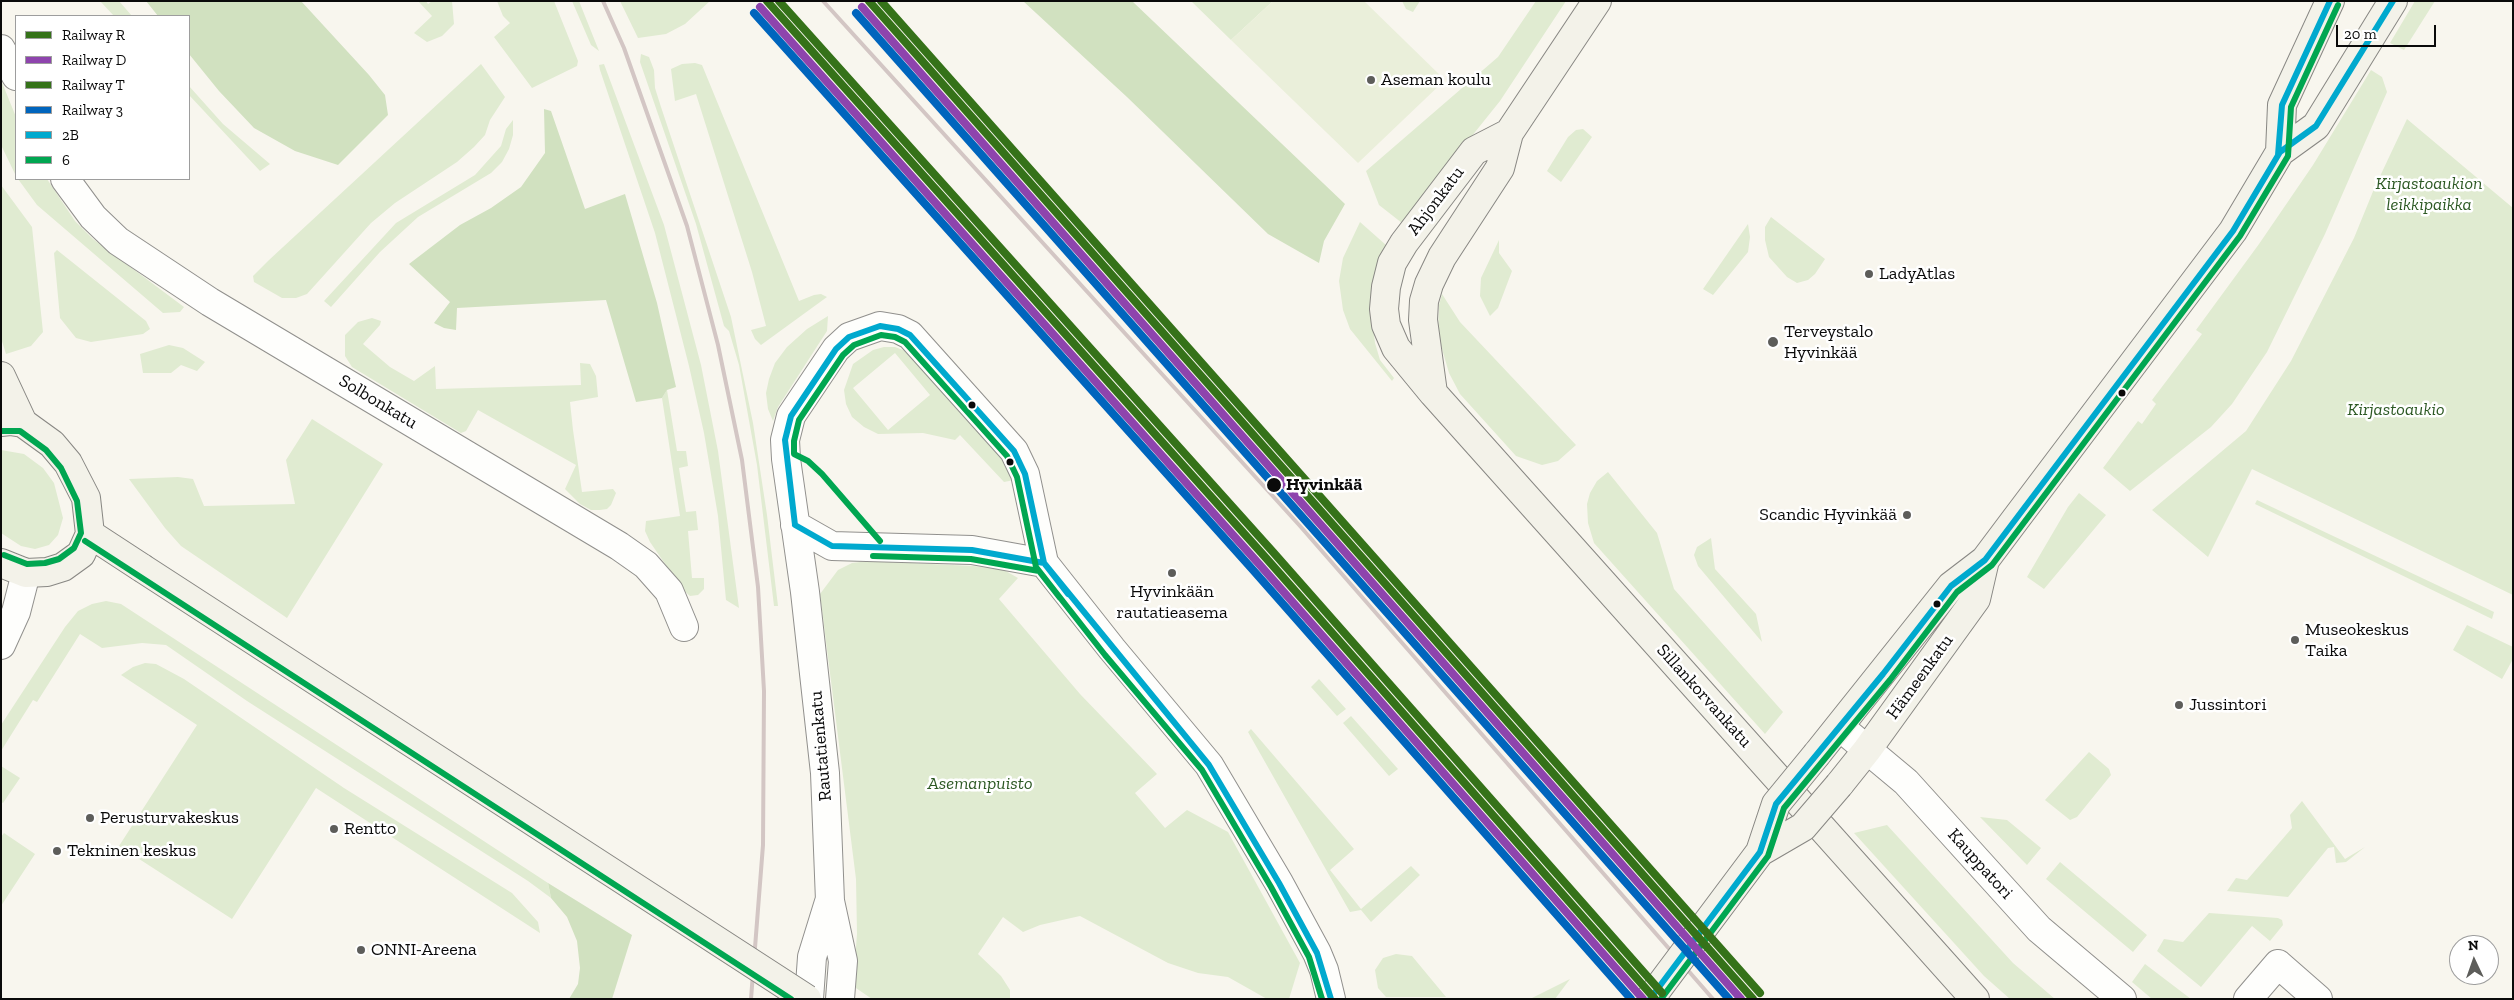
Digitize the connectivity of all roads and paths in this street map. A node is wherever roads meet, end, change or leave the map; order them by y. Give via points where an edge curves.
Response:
1 (1598, 1) edge
2 (2330, 1) edge
3 (2384, 4) edge
4 (1, 49) edge
5 (15, 74) edge
6 (1509, 133) junction
7 (2280, 152) junction
8 (66, 180) edge
9 (1386, 288) joint
10 (1, 376) edge
11 (1433, 393) junction
12 (12, 423) edge
13 (795, 525) junction
14 (90, 534) junction
15 (832, 546) junction
16 (1985, 560) junction
17 (1044, 563) junction
18 (14, 568) edge
19 (805, 592) junction
20 (684, 626) dead end
21 (1, 645) edge
22 (1840, 727) junction
23 (1867, 750) junction
24 (1760, 852) junction
25 (830, 901) junction
26 (1330, 995) edge
27 (808, 999) edge
28 (840, 999) edge
29 (1650, 999) edge
30 (1975, 999) edge
31 (2122, 999) edge
32 (2248, 999) edge
33 (2318, 999) edge

1 - 6 main road, Ahjonkatu
2 - 7 main road, Hämeenkatu via 2282,106
3 - 7 main road, Hämeenkatu via 2316,126
4 - 5 street
6 - 9 main road, Ahjonkatu via 1474,151 1404,243 1392,263
6 - 11 main road, Ahjonkatu via 1500,168 1442,257 1424,301 1423,320
7 - 16 main road, Hämeenkatu via 2233,231
8 - 20 street, Solbonkatu via 93,217 126,246 218,307 646,565 669,591
9 - 11 main road, Sillankorvankatu via 1386,325 1396,348
10 - 12 main road
11 - 30 main road, Sillankorvankatu
12 - 14 main road via 52,444 68,463 86,498
13 - 15 street
13 - 17 street, Rautatienkatu via 785,440 791,416 836,348 849,337 880,326 892,327 910,335 927,352 1014,452 1025,474
13 - 19 street, Rautatienkatu
14 - 18 main road via 81,554 63,568 47,572
14 - 27 main road, bridge
15 - 17 street via 972,550
15 - 19 street
16 - 22 main road, Hämeenkatu via 1952,586
16 - 23 main road, Hämeenkatu via 1976,599
17 - 26 street, Rautatienkatu via 1208,765 1317,954
18 - 21 street via 16,612
19 - 25 street, Rautatienkatu via 825,773
22 - 23 street, Kauppatori
22 - 24 main road, Hämeenkatu, bridge via 1776,804
23 - 24 main road, Hämeenkatu, bridge via 1803,827
23 - 31 street, Kauppatori via 1906,782 2039,929
24 - 29 main road, bridge
25 - 27 street, Rautatienkatu via 812,957
25 - 28 street, Rautatienkatu via 843,961
32 - 33 street via 2278,964

